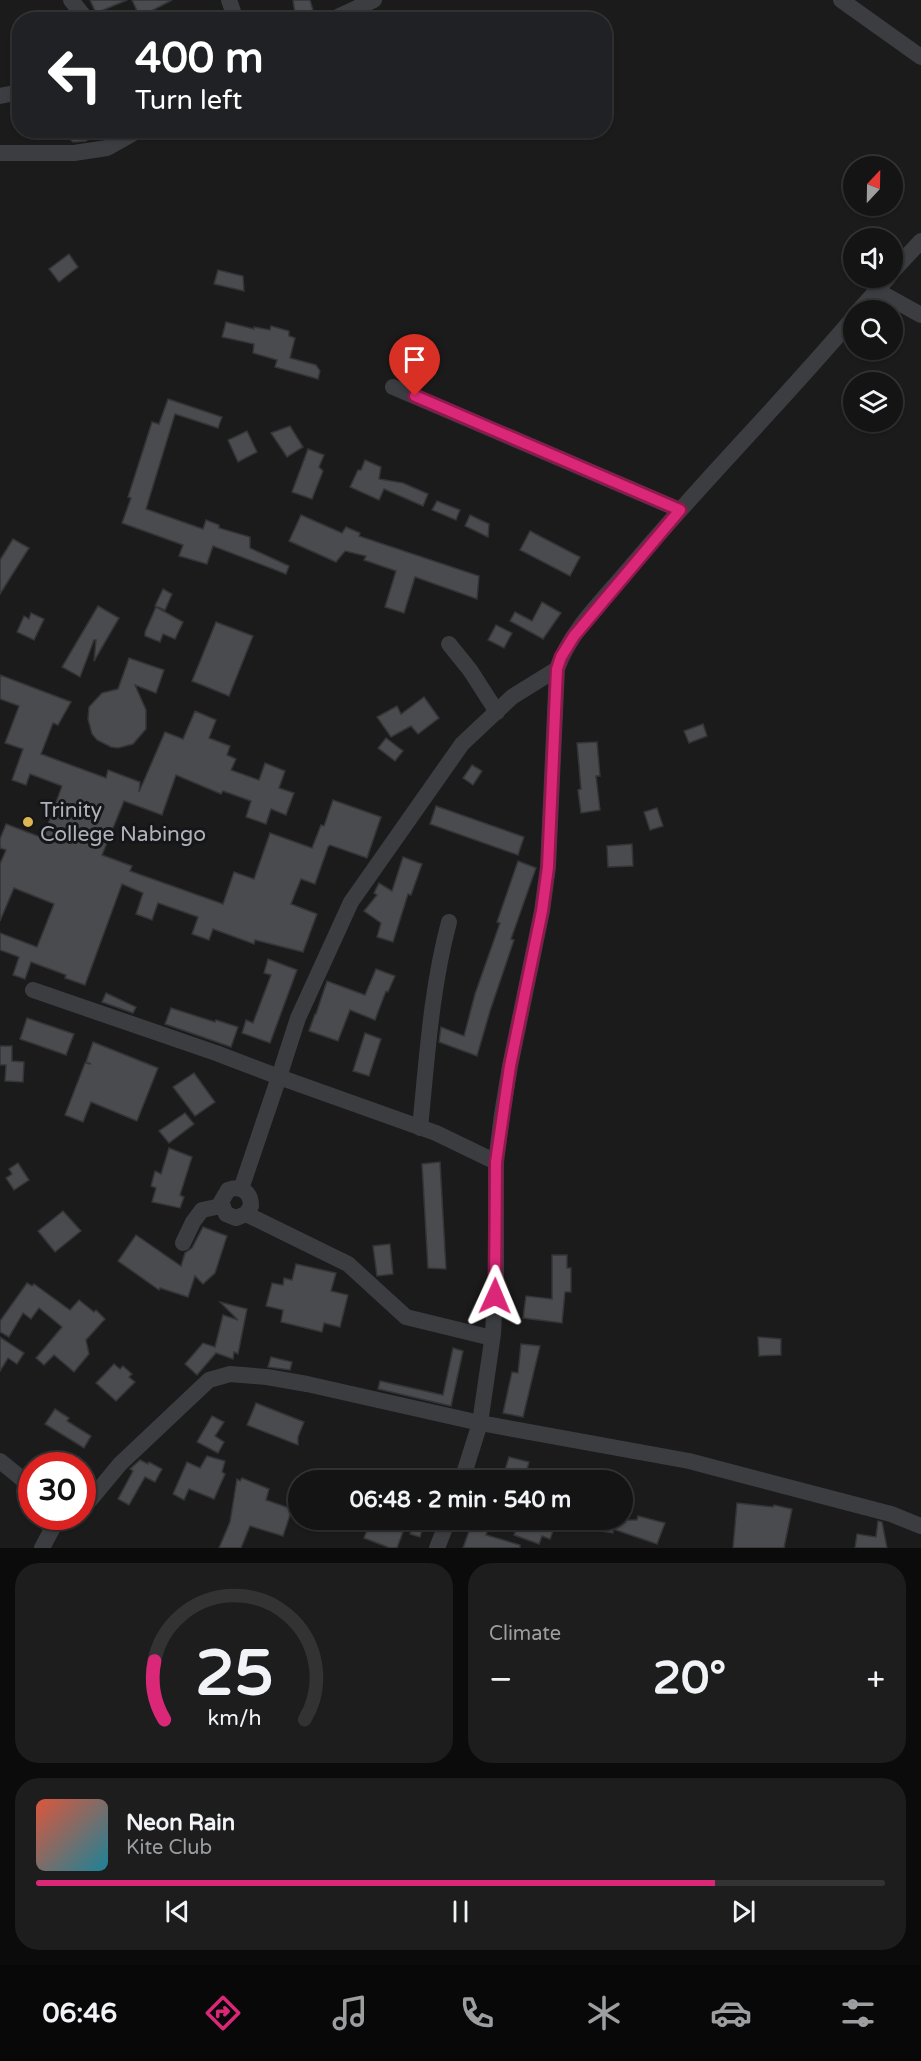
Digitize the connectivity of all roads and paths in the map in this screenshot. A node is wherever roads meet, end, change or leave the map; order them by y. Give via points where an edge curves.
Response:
1 (71, 0) edge
2 (374, 0) edge
3 (841, 0) edge
4 (81, 12) edge
5 (348, 12) edge
6 (921, 57) edge
7 (125, 138) edge
8 (0, 153) edge
9 (921, 241) edge
10 (903, 260) edge
11 (878, 288) edge
12 (887, 288) edge
13 (868, 300) edge
14 (921, 315) edge
15 (843, 329) edge
16 (393, 387) dead end
17 (680, 510) junction
18 (448, 644) dead end
19 (557, 669) junction
20 (497, 712) junction
21 (448, 922) dead end
22 (33, 990) dead end
23 (279, 1077) junction
24 (420, 1128) junction
25 (496, 1162) junction
26 (241, 1189) junction
27 (221, 1206) junction
28 (246, 1214) junction
29 (183, 1243) dead end
30 (492, 1338) junction
31 (480, 1423) junction
32 (0, 1461) edge
33 (465, 1470) edge
34 (18, 1476) edge
35 (96, 1493) edge
36 (921, 1526) edge
37 (52, 1530) edge
38 (444, 1530) edge
39 (42, 1548) edge
40 (437, 1548) edge

1 - 4 street
2 - 5 street
3 - 6 street
7 - 8 street via 107,148 74,153
9 - 10 street
11 - 13 street
12 - 14 street
15 - 17 street
16 - 17 street
17 - 19 street via 574,636
18 - 20 street
19 - 20 street via 512,697
19 - 25 street via 542,911 510,1066
20 - 23 street via 462,744 351,902 298,1018
21 - 24 street via 433,999
22 - 23 street
23 - 24 street
23 - 26 street
24 - 25 street
25 - 30 street
26 - 27 street via 228,1190
26 - 28 street via 251,1200
27 - 28 street via 231,1217
27 - 29 street via 202,1210
28 - 30 street via 348,1264 406,1317
30 - 31 street
31 - 33 street
31 - 35 street via 307,1384 230,1374 209,1380 120,1464
31 - 36 street via 689,1461 891,1514
32 - 34 street
37 - 39 street
38 - 40 street

